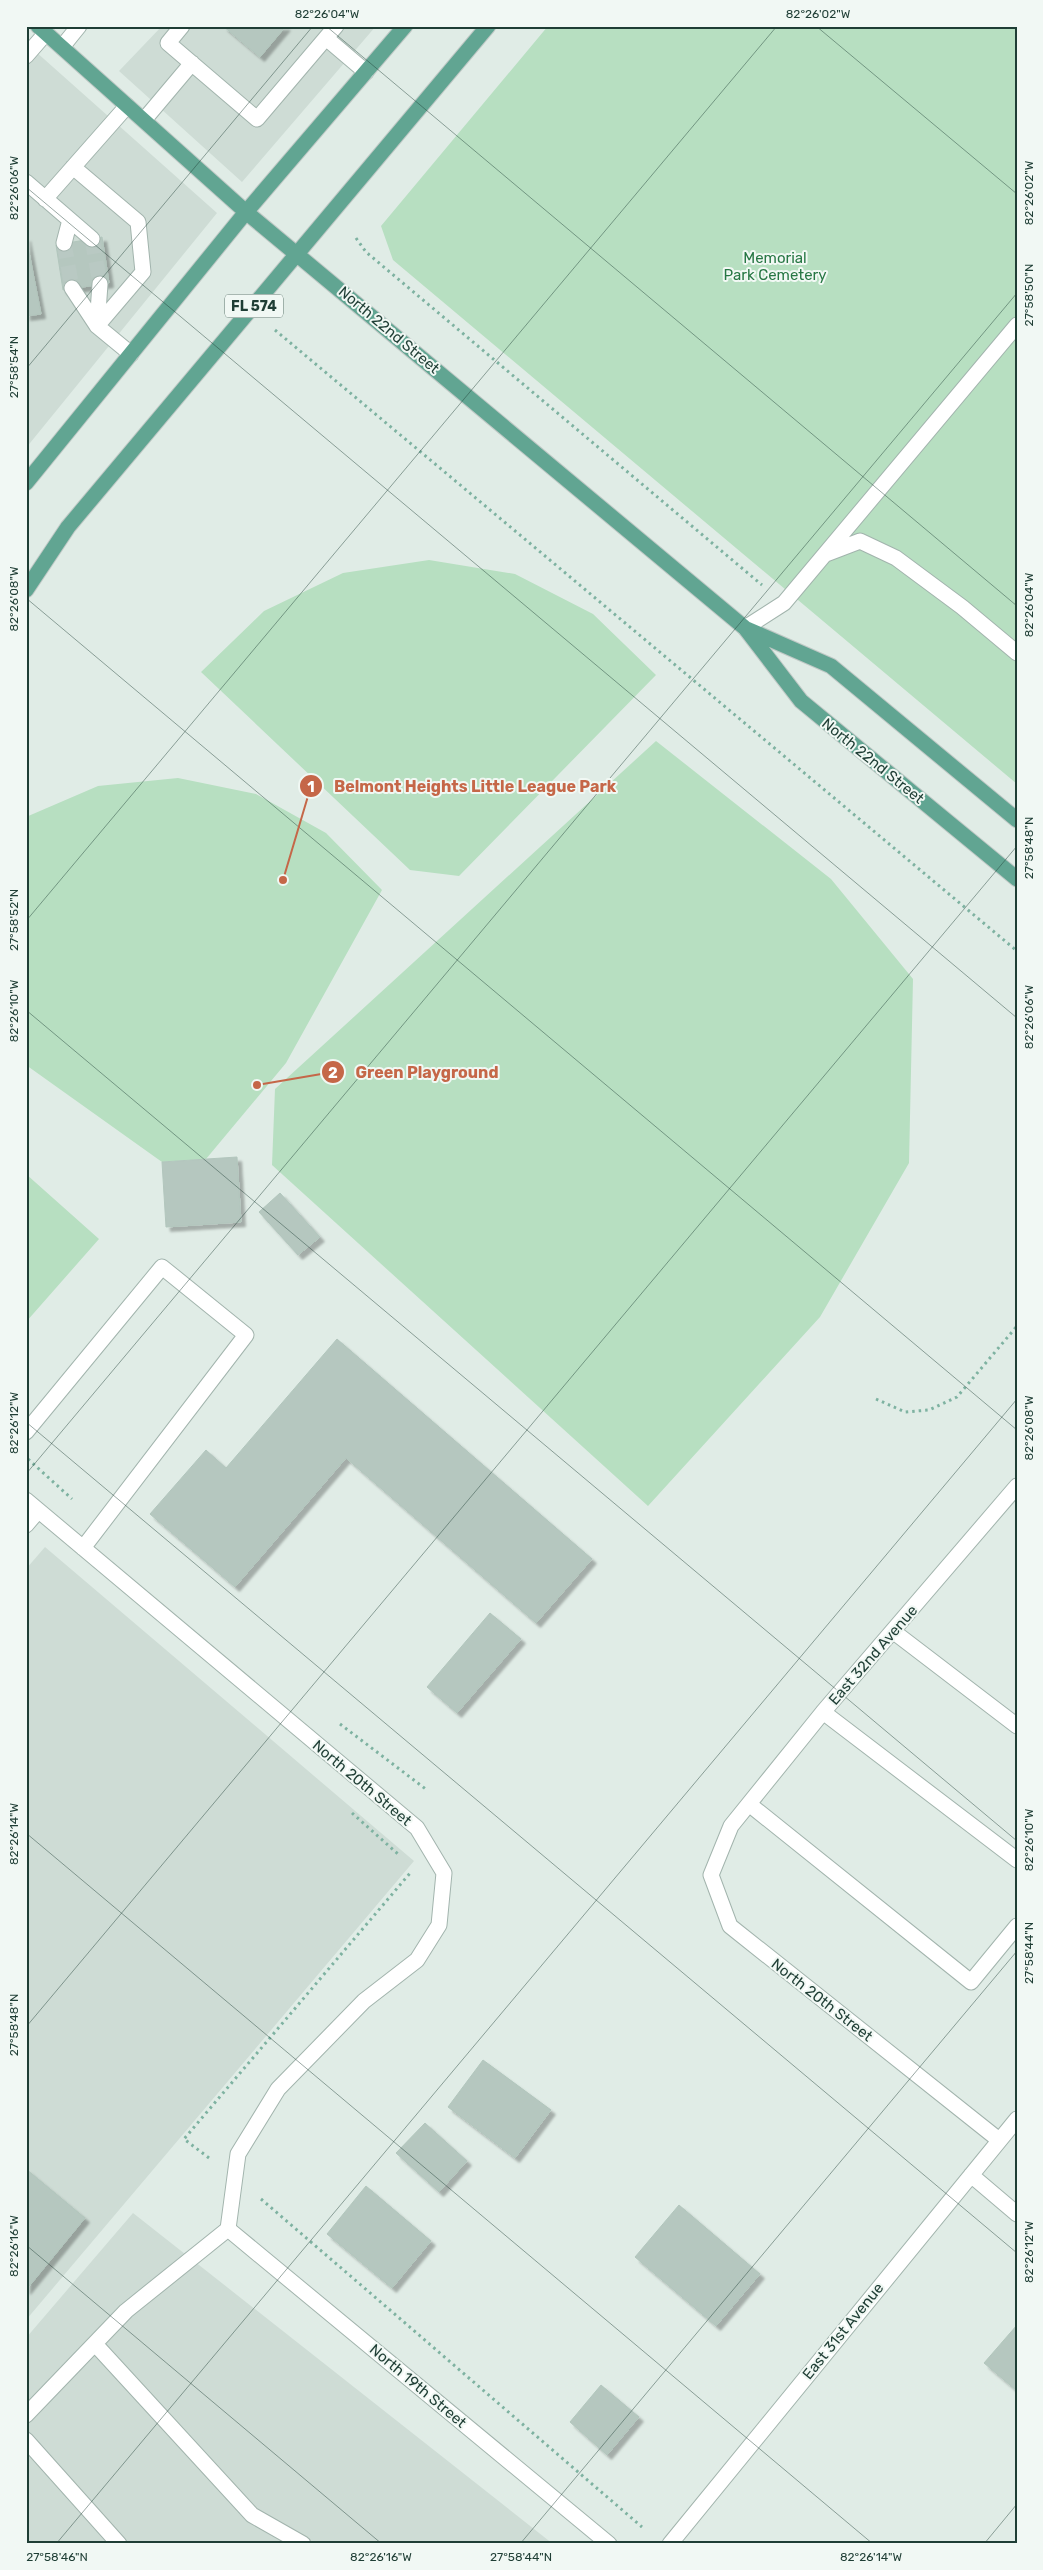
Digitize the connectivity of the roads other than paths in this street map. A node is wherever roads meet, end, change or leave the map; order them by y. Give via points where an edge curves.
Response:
1 (79, 26) edge
2 (182, 26) edge
3 (405, 26) edge
4 (488, 26) edge
5 (42, 30) edge
6 (331, 32) edge
7 (62, 47) junction
8 (26, 56) edge
9 (192, 63) junction
10 (366, 72) junction
11 (127, 106) junction
12 (144, 120) junction
13 (73, 167) junction
14 (26, 182) edge
15 (46, 199) junction
16 (246, 212) junction
17 (70, 220) junction
18 (92, 238) tunnel mouth
19 (64, 243) tunnel mouth
20 (298, 254) junction
21 (100, 284) tunnel mouth
22 (72, 288) tunnel mouth
23 (1017, 325) edge
24 (97, 326) junction
25 (131, 354) junction
26 (26, 483) edge
27 (825, 554) junction
28 (26, 590) edge
29 (745, 628) junction
30 (1017, 653) edge
31 (1017, 820) edge
32 (1017, 879) edge
33 (26, 1432) edge
34 (1017, 1486) edge
35 (26, 1500) edge
36 (38, 1511) junction
37 (26, 1525) edge
38 (83, 1548) junction
39 (894, 1632) junction
40 (823, 1712) junction
41 (1017, 1726) edge
42 (749, 1804) junction
43 (731, 1826) joint
44 (1017, 1860) edge
45 (1017, 1926) edge
46 (1017, 2119) edge
47 (999, 2140) junction
48 (971, 2175) junction
49 (1017, 2214) edge
50 (228, 2229) junction
51 (94, 2344) junction
52 (26, 2415) edge
53 (26, 2440) edge
54 (119, 2544) edge
55 (304, 2544) edge
56 (609, 2544) edge
57 (670, 2544) edge

1 - 7 street
2 - 9 street via 168,43
3 - 10 main road
4 - 20 main road, FL 574
5 - 7 main road, North 22nd Street
5 - 8 street
6 - 9 street via 257,119
6 - 10 street
7 - 11 main road, North 22nd Street
9 - 12 street
10 - 16 main road
11 - 12 main road, North 22nd Street
11 - 13 street
12 - 16 main road, North 22nd Street
13 - 15 street
13 - 24 street via 138,222 142,272
14 - 15 street
15 - 17 street
16 - 20 main road, North 22nd Street
16 - 25 main road
17 - 18 street
17 - 19 street
20 - 28 main road, FL 574 via 68,527
20 - 29 main road, North 22nd Street
21 - 24 street
22 - 24 street
23 - 27 street
24 - 25 street
25 - 26 main road
27 - 29 street via 784,603
27 - 30 street via 860,541 896,558
29 - 31 main road, North 22nd Street via 831,666
29 - 32 main road, North 22nd Street via 801,701
33 - 38 street via 162,1267 246,1336
34 - 39 street, East 32nd Avenue
35 - 36 street, North 20th Street
36 - 37 street
36 - 38 street, North 20th Street
38 - 50 street, North 20th Street via 417,1828 444,1873 439,1925 417,1960 364,2002 278,2089 238,2154
39 - 40 street, East 32nd Avenue
39 - 41 street
40 - 42 street, East 32nd Avenue
40 - 44 street
42 - 43 street, East 32nd Avenue
42 - 45 street via 971,1982
43 - 47 street, North 20th Street via 711,1875 730,1926
46 - 47 street, East 31st Avenue
47 - 48 street, East 31st Avenue
48 - 49 street
48 - 57 street, East 31st Avenue
50 - 51 street via 126,2310
50 - 56 street, North 19th Street
51 - 52 street
51 - 55 street via 252,2515
53 - 54 street

